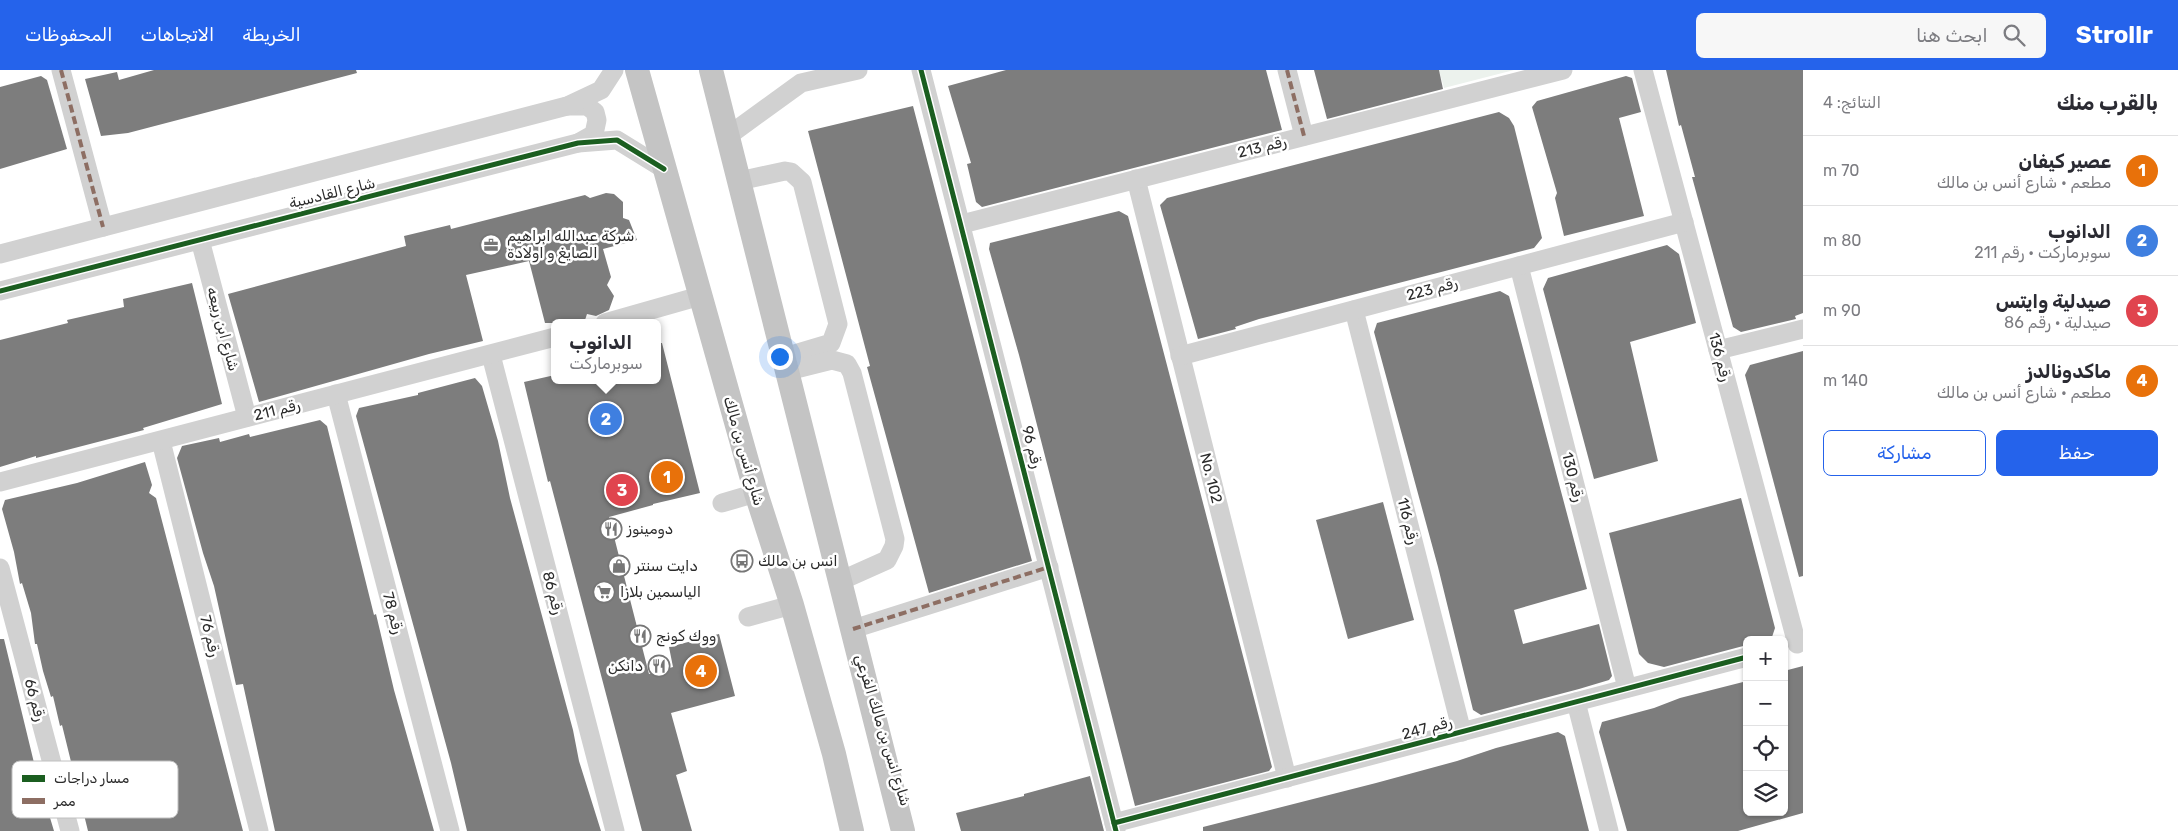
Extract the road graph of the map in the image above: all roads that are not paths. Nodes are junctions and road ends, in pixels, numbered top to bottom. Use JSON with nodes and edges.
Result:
{"nodes":[{"id":1,"x":61,"y":70,"type":"edge"},
{"id":2,"x":614,"y":70,"type":"edge"},
{"id":3,"x":637,"y":70,"type":"edge"},
{"id":4,"x":711,"y":70,"type":"edge"},
{"id":5,"x":858,"y":70,"type":"edge"},
{"id":6,"x":921,"y":70,"type":"edge"},
{"id":7,"x":1286,"y":70,"type":"edge"},
{"id":8,"x":1563,"y":70,"type":"edge"},
{"id":9,"x":1643,"y":70,"type":"edge"},
{"id":10,"x":794,"y":76,"type":"edge"},
{"id":11,"x":567,"y":106,"type":"junction"},
{"id":12,"x":728,"y":136,"type":"junction"},
{"id":13,"x":1304,"y":136,"type":"junction"},
{"id":14,"x":578,"y":143,"type":"junction"},
{"id":15,"x":664,"y":169,"type":"junction"},
{"id":16,"x":1136,"y":179,"type":"junction"},
{"id":17,"x":739,"y":181,"type":"junction"},
{"id":18,"x":1684,"y":222,"type":"junction"},
{"id":19,"x":962,"y":224,"type":"junction"},
{"id":20,"x":103,"y":226,"type":"junction"},
{"id":21,"x":200,"y":240,"type":"junction"},
{"id":22,"x":0,"y":254,"type":"edge"},
{"id":23,"x":1519,"y":266,"type":"junction"},
{"id":24,"x":0,"y":291,"type":"edge"},
{"id":25,"x":700,"y":296,"type":"junction"},
{"id":26,"x":1354,"y":310,"type":"junction"},
{"id":27,"x":619,"y":319,"type":"edge"},
{"id":28,"x":1803,"y":329,"type":"edge"},
{"id":29,"x":551,"y":338,"type":"edge"},
{"id":30,"x":1718,"y":350,"type":"junction"},
{"id":31,"x":490,"y":355,"type":"junction"},
{"id":32,"x":1180,"y":356,"type":"junction"},
{"id":33,"x":786,"y":364,"type":"junction"},
{"id":34,"x":336,"y":394,"type":"junction"},
{"id":35,"x":247,"y":417,"type":"junction"},
{"id":36,"x":161,"y":441,"type":"junction"},
{"id":37,"x":0,"y":482,"type":"edge"},
{"id":38,"x":756,"y":493,"type":"junction"},
{"id":39,"x":722,"y":503,"type":"dead end"},
{"id":40,"x":1050,"y":568,"type":"junction"},
{"id":41,"x":1,"y":578,"type":"edge"},
{"id":42,"x":840,"y":581,"type":"junction"},
{"id":43,"x":792,"y":605,"type":"junction"},
{"id":44,"x":748,"y":617,"type":"dead end"},
{"id":45,"x":852,"y":629,"type":"junction"},
{"id":46,"x":1795,"y":645,"type":"edge"},
{"id":47,"x":1743,"y":658,"type":"edge"},
{"id":48,"x":1627,"y":688,"type":"junction"},
{"id":49,"x":1576,"y":702,"type":"junction"},
{"id":50,"x":1462,"y":732,"type":"junction"},
{"id":51,"x":51,"y":761,"type":"edge"},
{"id":52,"x":1287,"y":778,"type":"junction"},
{"id":53,"x":66,"y":818,"type":"edge"},
{"id":54,"x":1115,"y":827,"type":"edge"},
{"id":55,"x":70,"y":831,"type":"edge"},
{"id":56,"x":259,"y":831,"type":"edge"},
{"id":57,"x":450,"y":831,"type":"edge"},
{"id":58,"x":615,"y":831,"type":"edge"},
{"id":59,"x":852,"y":831,"type":"edge"},
{"id":60,"x":904,"y":831,"type":"edge"},
{"id":61,"x":914,"y":831,"type":"edge"},
{"id":62,"x":1609,"y":831,"type":"edge"}],
"edges":[{"from":1,"to":20,"type":"street"},
{"from":2,"to":11,"type":"street","name":"شارع القادسية"},
{"from":3,"to":15,"type":"main road","name":"شارع أنس بن مالك"},
{"from":4,"to":12,"type":"main road"},
{"from":5,"to":10,"type":"street"},
{"from":6,"to":19,"type":"street","name":"رقم 96"},
{"from":7,"to":13,"type":"street"},
{"from":8,"to":13,"type":"street","name":"رقم 213"},
{"from":9,"to":18,"type":"street","name":"رقم 136"},
{"from":10,"to":12,"type":"street"},
{"from":11,"to":14,"type":"street"},
{"from":11,"to":20,"type":"street","name":"شارع القادسية"},
{"from":12,"to":17,"type":"main road"},
{"from":13,"to":16,"type":"street","name":"رقم 213"},
{"from":14,"to":15,"type":"street","name":"شارع القادسية"},
{"from":14,"to":21,"type":"street","name":"شارع القادسية"},
{"from":15,"to":25,"type":"main road","name":"شارع أنس بن مالك"},
{"from":16,"to":19,"type":"street","name":"رقم 213"},
{"from":16,"to":32,"type":"street","name":"No. 102"},
{"from":17,"to":33,"type":"main road"},
{"from":17,"to":33,"type":"street"},
{"from":18,"to":23,"type":"street","name":"رقم 223"},
{"from":18,"to":30,"type":"street","name":"رقم 136"},
{"from":19,"to":40,"type":"street","name":"رقم 96"},
{"from":20,"to":22,"type":"street","name":"شارع القادسية"},
{"from":21,"to":24,"type":"street","name":"شارع القادسية"},
{"from":21,"to":35,"type":"street","name":"شارع ابن ربيعه"},
{"from":23,"to":26,"type":"street","name":"رقم 223"},
{"from":23,"to":48,"type":"street","name":"رقم 130"},
{"from":25,"to":27,"type":"street"},
{"from":25,"to":38,"type":"main road","name":"شارع أنس بن مالك"},
{"from":26,"to":32,"type":"street","name":"رقم 223"},
{"from":26,"to":50,"type":"street","name":"رقم 116"},
{"from":28,"to":30,"type":"street"},
{"from":29,"to":31,"type":"street","name":"رقم 211"},
{"from":30,"to":46,"type":"street","name":"رقم 136"},
{"from":31,"to":34,"type":"street","name":"رقم 211"},
{"from":31,"to":58,"type":"street","name":"رقم 86"},
{"from":32,"to":52,"type":"street","name":"No. 102"},
{"from":33,"to":42,"type":"main road"},
{"from":33,"to":42,"type":"street"},
{"from":34,"to":35,"type":"street","name":"رقم 211"},
{"from":34,"to":57,"type":"street","name":"رقم 78"},
{"from":35,"to":36,"type":"street","name":"رقم 211"},
{"from":36,"to":37,"type":"street","name":"رقم 211"},
{"from":36,"to":56,"type":"street","name":"رقم 76"},
{"from":38,"to":39,"type":"street"},
{"from":38,"to":43,"type":"main road","name":"شارع أنس بن مالك"},
{"from":40,"to":45,"type":"street"},
{"from":40,"to":54,"type":"street","name":"رقم 96"},
{"from":41,"to":51,"type":"street","name":"رقم 66"},
{"from":42,"to":45,"type":"main road"},
{"from":43,"to":44,"type":"street"},
{"from":43,"to":59,"type":"main road","name":"شارع أنس بن مالك"},
{"from":45,"to":60,"type":"main road"},
{"from":45,"to":61,"type":"main road","name":"شارع انس بن مالك الفرعي"},
{"from":47,"to":48,"type":"street","name":"رقم 247"},
{"from":48,"to":49,"type":"street","name":"رقم 247"},
{"from":49,"to":50,"type":"street","name":"رقم 247"},
{"from":49,"to":62,"type":"street"},
{"from":50,"to":52,"type":"street","name":"رقم 247"},
{"from":52,"to":54,"type":"street","name":"رقم 247"},
{"from":53,"to":55,"type":"street","name":"رقم 66"}]}
